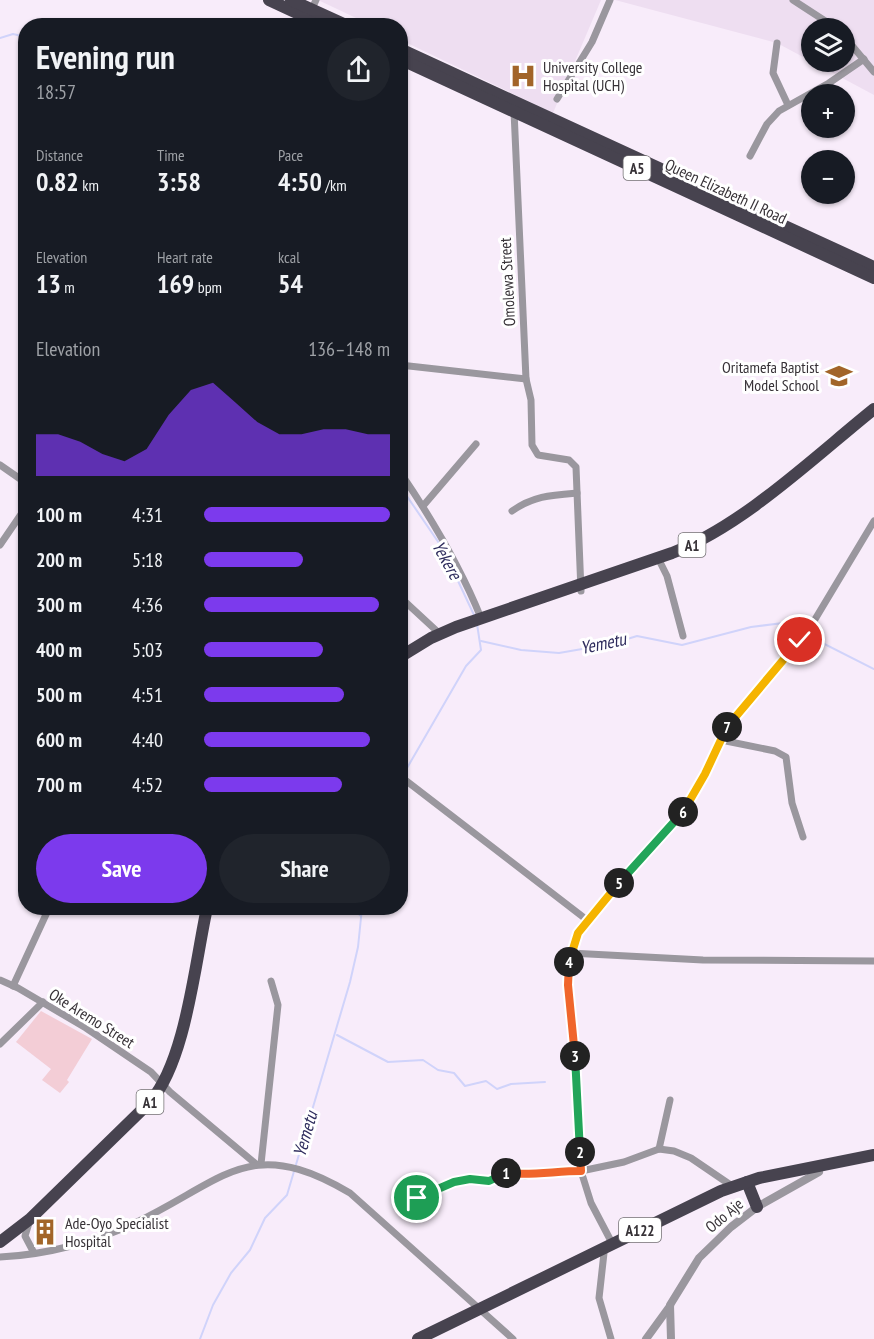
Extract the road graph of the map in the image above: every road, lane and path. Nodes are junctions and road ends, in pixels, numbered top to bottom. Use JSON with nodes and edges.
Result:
{"nodes":[{"id":1,"x":269,"y":0,"type":"edge"},
{"id":2,"x":610,"y":0,"type":"edge"},
{"id":3,"x":793,"y":0,"type":"edge"},
{"id":4,"x":305,"y":6,"type":"edge"},
{"id":5,"x":317,"y":18,"type":"edge"},
{"id":6,"x":331,"y":18,"type":"edge"},
{"id":7,"x":821,"y":18,"type":"edge"},
{"id":8,"x":777,"y":43,"type":"dead end"},
{"id":9,"x":855,"y":49,"type":"edge"},
{"id":10,"x":408,"y":53,"type":"edge"},
{"id":11,"x":864,"y":59,"type":"junction"},
{"id":12,"x":408,"y":63,"type":"edge"},
{"id":13,"x":874,"y":72,"type":"edge"},
{"id":14,"x":557,"y":99,"type":"dead end"},
{"id":15,"x":788,"y":105,"type":"junction"},
{"id":16,"x":514,"y":111,"type":"junction"},
{"id":17,"x":585,"y":138,"type":"junction"},
{"id":18,"x":750,"y":156,"type":"dead end"},
{"id":19,"x":874,"y":267,"type":"edge"},
{"id":20,"x":874,"y":278,"type":"edge"},
{"id":21,"x":408,"y":366,"type":"edge"},
{"id":22,"x":526,"y":379,"type":"junction"},
{"id":23,"x":874,"y":409,"type":"edge"},
{"id":24,"x":874,"y":419,"type":"edge"},
{"id":25,"x":476,"y":444,"type":"dead end"},
{"id":26,"x":0,"y":465,"type":"edge"},
{"id":27,"x":18,"y":477,"type":"edge"},
{"id":28,"x":408,"y":484,"type":"edge"},
{"id":29,"x":576,"y":493,"type":"junction"},
{"id":30,"x":423,"y":506,"type":"junction"},
{"id":31,"x":512,"y":511,"type":"dead end"},
{"id":32,"x":18,"y":519,"type":"edge"},
{"id":33,"x":874,"y":521,"type":"edge"},
{"id":34,"x":0,"y":545,"type":"edge"},
{"id":35,"x":660,"y":561,"type":"junction"},
{"id":36,"x":581,"y":588,"type":"junction"},
{"id":37,"x":408,"y":604,"type":"edge"},
{"id":38,"x":477,"y":622,"type":"junction"},
{"id":39,"x":440,"y":634,"type":"junction"},
{"id":40,"x":683,"y":636,"type":"dead end"},
{"id":41,"x":408,"y":652,"type":"edge"},
{"id":42,"x":408,"y":658,"type":"edge"},
{"id":43,"x":720,"y":740,"type":"junction"},
{"id":44,"x":408,"y":782,"type":"edge"},
{"id":45,"x":803,"y":837,"type":"dead end"},
{"id":46,"x":46,"y":915,"type":"edge"},
{"id":47,"x":200,"y":915,"type":"edge"},
{"id":48,"x":206,"y":915,"type":"edge"},
{"id":49,"x":586,"y":920,"type":"junction"},
{"id":50,"x":570,"y":953,"type":"junction"},
{"id":51,"x":874,"y":961,"type":"edge"},
{"id":52,"x":0,"y":980,"type":"edge"},
{"id":53,"x":271,"y":981,"type":"dead end"},
{"id":54,"x":13,"y":986,"type":"junction"},
{"id":55,"x":43,"y":1002,"type":"junction"},
{"id":56,"x":0,"y":1044,"type":"edge"},
{"id":57,"x":162,"y":1083,"type":"junction"},
{"id":58,"x":669,"y":1100,"type":"dead end"},
{"id":59,"x":659,"y":1149,"type":"junction"},
{"id":60,"x":874,"y":1155,"type":"edge"},
{"id":61,"x":874,"y":1161,"type":"edge"},
{"id":62,"x":258,"y":1164,"type":"junction"},
{"id":63,"x":581,"y":1171,"type":"junction"},
{"id":64,"x":819,"y":1172,"type":"junction"},
{"id":65,"x":741,"y":1187,"type":"junction"},
{"id":66,"x":417,"y":1198,"type":"dead end"},
{"id":67,"x":757,"y":1207,"type":"junction"},
{"id":68,"x":30,"y":1219,"type":"junction"},
{"id":69,"x":0,"y":1234,"type":"edge"},
{"id":70,"x":0,"y":1242,"type":"edge"},
{"id":71,"x":608,"y":1248,"type":"junction"},
{"id":72,"x":34,"y":1253,"type":"junction"},
{"id":73,"x":0,"y":1257,"type":"edge"},
{"id":74,"x":670,"y":1305,"type":"junction"},
{"id":75,"x":482,"y":1310,"type":"junction"},
{"id":76,"x":418,"y":1339,"type":"edge"},
{"id":77,"x":429,"y":1339,"type":"edge"},
{"id":78,"x":513,"y":1339,"type":"edge"},
{"id":79,"x":611,"y":1339,"type":"edge"},
{"id":80,"x":646,"y":1339,"type":"edge"},
{"id":81,"x":671,"y":1339,"type":"edge"}],
"edges":[{"from":1,"to":4,"type":"highway"},
{"from":2,"to":14,"type":"street"},
{"from":3,"to":7,"type":"street"},
{"from":4,"to":5,"type":"highway"},
{"from":4,"to":6,"type":"highway"},
{"from":8,"to":15,"type":"street"},
{"from":9,"to":11,"type":"street"},
{"from":10,"to":17,"type":"highway","name":"Queen Elizabeth II Road","number":"A5"},
{"from":11,"to":13,"type":"street"},
{"from":11,"to":15,"type":"street"},
{"from":12,"to":16,"type":"highway","name":"Queen Elizabeth II Road","number":"A5"},
{"from":15,"to":18,"type":"street"},
{"from":16,"to":17,"type":"highway","name":"Queen Elizabeth II Road","number":"A5"},
{"from":16,"to":22,"type":"street","name":"Omolewa Street"},
{"from":17,"to":19,"type":"highway","name":"Queen Elizabeth II Road","number":"A5"},
{"from":17,"to":20,"type":"highway","name":"Queen Elizabeth II Road","number":"A5"},
{"from":21,"to":22,"type":"street"},
{"from":22,"to":29,"type":"street","name":"Omolewa Street"},
{"from":23,"to":35,"type":"highway","number":"A1"},
{"from":24,"to":35,"type":"highway","number":"A1"},
{"from":25,"to":30,"type":"street"},
{"from":26,"to":27,"type":"street"},
{"from":28,"to":30,"type":"street"},
{"from":29,"to":31,"type":"street"},
{"from":29,"to":36,"type":"street"},
{"from":30,"to":38,"type":"street"},
{"from":32,"to":34,"type":"street"},
{"from":33,"to":43,"type":"street"},
{"from":35,"to":36,"type":"highway","number":"A1"},
{"from":35,"to":40,"type":"street"},
{"from":36,"to":38,"type":"highway","number":"A1"},
{"from":37,"to":39,"type":"street"},
{"from":38,"to":39,"type":"highway","number":"A1"},
{"from":38,"to":42,"type":"highway","number":"A1"},
{"from":39,"to":41,"type":"highway","number":"A1"},
{"from":43,"to":45,"type":"street"},
{"from":43,"to":49,"type":"street"},
{"from":44,"to":49,"type":"street"},
{"from":46,"to":54,"type":"street"},
{"from":47,"to":57,"type":"highway","number":"A1"},
{"from":48,"to":57,"type":"highway","number":"A1"},
{"from":49,"to":50,"type":"street"},
{"from":50,"to":51,"type":"street"},
{"from":50,"to":63,"type":"street"},
{"from":52,"to":54,"type":"street","name":"Oke Aremo Street"},
{"from":53,"to":62,"type":"street"},
{"from":54,"to":55,"type":"street","name":"Oke Aremo Street"},
{"from":55,"to":56,"type":"street"},
{"from":55,"to":57,"type":"street","name":"Oke Aremo Street"},
{"from":57,"to":62,"type":"street","name":"Oke Aremo Street"},
{"from":57,"to":68,"type":"highway","number":"A1"},
{"from":57,"to":69,"type":"highway","number":"A1"},
{"from":58,"to":59,"type":"street"},
{"from":59,"to":63,"type":"street"},
{"from":59,"to":65,"type":"street"},
{"from":60,"to":65,"type":"highway","number":"A122"},
{"from":61,"to":64,"type":"highway","number":"A122"},
{"from":62,"to":72,"type":"street"},
{"from":62,"to":75,"type":"street"},
{"from":63,"to":66,"type":"street"},
{"from":63,"to":71,"type":"street"},
{"from":64,"to":65,"type":"highway","number":"A122"},
{"from":64,"to":67,"type":"street","name":"Odo Aje"},
{"from":65,"to":67,"type":"highway"},
{"from":65,"to":71,"type":"highway","number":"A122"},
{"from":67,"to":74,"type":"street","name":"Odo Aje"},
{"from":68,"to":70,"type":"highway","number":"A1"},
{"from":68,"to":72,"type":"street"},
{"from":71,"to":75,"type":"highway","number":"A122"},
{"from":71,"to":79,"type":"street"},
{"from":72,"to":73,"type":"street"},
{"from":74,"to":80,"type":"street","name":"Odo Aje"},
{"from":74,"to":81,"type":"street"},
{"from":75,"to":76,"type":"highway","number":"A122"},
{"from":75,"to":77,"type":"highway","number":"A122"},
{"from":75,"to":78,"type":"street"}]}
